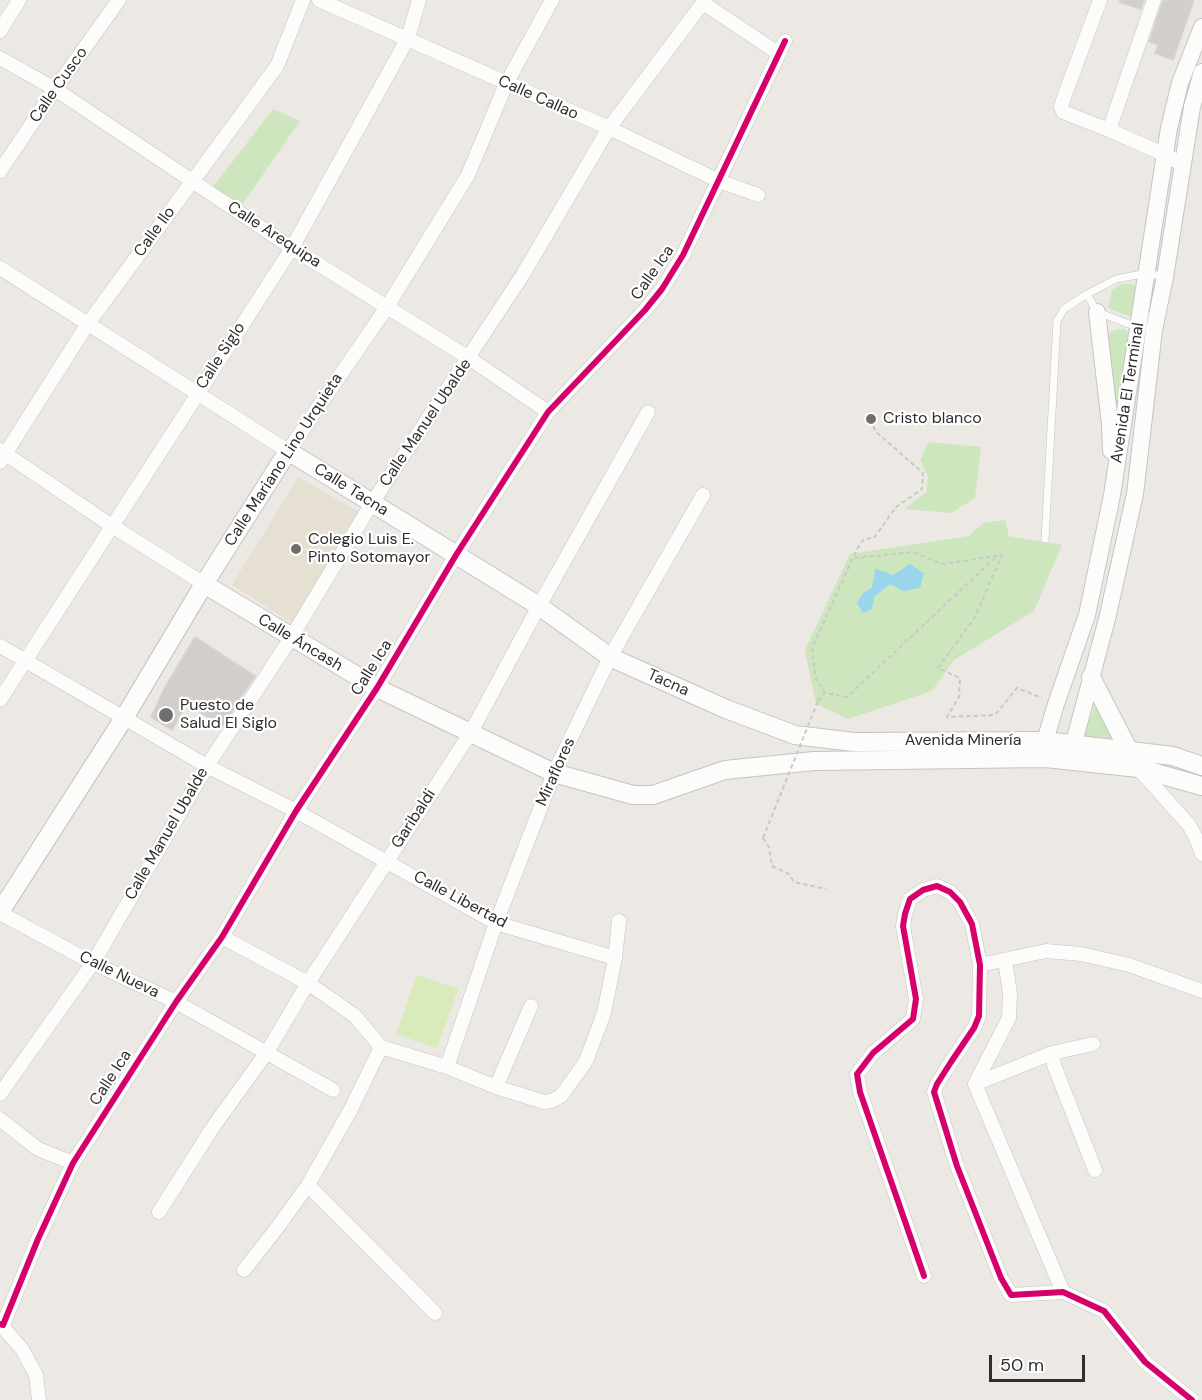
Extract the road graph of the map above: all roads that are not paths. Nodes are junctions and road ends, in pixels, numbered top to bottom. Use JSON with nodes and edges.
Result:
{"nodes":[{"id":1,"x":19,"y":0,"type":"edge"},
{"id":2,"x":119,"y":0,"type":"edge"},
{"id":3,"x":303,"y":0,"type":"edge"},
{"id":4,"x":319,"y":0,"type":"edge"},
{"id":5,"x":419,"y":0,"type":"edge"},
{"id":6,"x":552,"y":0,"type":"edge"},
{"id":7,"x":1100,"y":0,"type":"edge"},
{"id":8,"x":1154,"y":0,"type":"edge"},
{"id":9,"x":704,"y":1,"type":"edge"},
{"id":10,"x":1202,"y":27,"type":"edge"},
{"id":11,"x":0,"y":31,"type":"edge"},
{"id":12,"x":408,"y":38,"type":"junction"},
{"id":13,"x":0,"y":58,"type":"edge"},
{"id":14,"x":1202,"y":72,"type":"edge"},
{"id":15,"x":506,"y":84,"type":"junction"},
{"id":16,"x":55,"y":89,"type":"junction"},
{"id":17,"x":609,"y":128,"type":"junction"},
{"id":18,"x":1109,"y":130,"type":"junction"},
{"id":19,"x":1166,"y":155,"type":"junction"},
{"id":20,"x":1183,"y":165,"type":"junction"},
{"id":21,"x":0,"y":171,"type":"edge"},
{"id":22,"x":193,"y":180,"type":"junction"},
{"id":23,"x":719,"y":181,"type":"junction"},
{"id":24,"x":758,"y":195,"type":"dead end"},
{"id":25,"x":292,"y":248,"type":"junction"},
{"id":26,"x":0,"y":268,"type":"edge"},
{"id":27,"x":1147,"y":273,"type":"junction"},
{"id":28,"x":1165,"y":277,"type":"junction"},
{"id":29,"x":1087,"y":294,"type":"junction"},
{"id":30,"x":387,"y":306,"type":"junction"},
{"id":31,"x":1097,"y":312,"type":"junction"},
{"id":32,"x":87,"y":326,"type":"junction"},
{"id":33,"x":1146,"y":328,"type":"junction"},
{"id":34,"x":469,"y":358,"type":"junction"},
{"id":35,"x":197,"y":393,"type":"junction"},
{"id":36,"x":548,"y":412,"type":"junction"},
{"id":37,"x":648,"y":412,"type":"dead end"},
{"id":38,"x":288,"y":451,"type":"junction"},
{"id":39,"x":2,"y":455,"type":"edge"},
{"id":40,"x":703,"y":495,"type":"dead end"},
{"id":41,"x":1112,"y":495,"type":"junction"},
{"id":42,"x":372,"y":503,"type":"junction"},
{"id":43,"x":112,"y":526,"type":"junction"},
{"id":44,"x":1045,"y":539,"type":"dead end"},
{"id":45,"x":456,"y":555,"type":"junction"},
{"id":46,"x":204,"y":584,"type":"junction"},
{"id":47,"x":539,"y":606,"type":"junction"},
{"id":48,"x":1087,"y":615,"type":"junction"},
{"id":49,"x":1107,"y":619,"type":"junction"},
{"id":50,"x":291,"y":638,"type":"junction"},
{"id":51,"x":0,"y":646,"type":"edge"},
{"id":52,"x":610,"y":657,"type":"junction"},
{"id":53,"x":26,"y":662,"type":"junction"},
{"id":54,"x":1091,"y":677,"type":"junction"},
{"id":55,"x":377,"y":688,"type":"junction"},
{"id":56,"x":0,"y":700,"type":"edge"},
{"id":57,"x":726,"y":709,"type":"joint"},
{"id":58,"x":124,"y":718,"type":"junction"},
{"id":59,"x":471,"y":732,"type":"junction"},
{"id":60,"x":1045,"y":750,"type":"junction"},
{"id":61,"x":1129,"y":751,"type":"junction"},
{"id":62,"x":1073,"y":754,"type":"junction"},
{"id":63,"x":207,"y":766,"type":"junction"},
{"id":64,"x":1202,"y":766,"type":"edge"},
{"id":65,"x":1138,"y":768,"type":"junction"},
{"id":66,"x":725,"y":770,"type":"joint"},
{"id":67,"x":554,"y":773,"type":"junction"},
{"id":68,"x":1202,"y":786,"type":"edge"},
{"id":69,"x":296,"y":811,"type":"junction"},
{"id":70,"x":1202,"y":854,"type":"edge"},
{"id":71,"x":387,"y":861,"type":"junction"},
{"id":72,"x":0,"y":912,"type":"edge"},
{"id":73,"x":619,"y":921,"type":"dead end"},
{"id":74,"x":496,"y":923,"type":"junction"},
{"id":75,"x":222,"y":937,"type":"junction"},
{"id":76,"x":615,"y":958,"type":"junction"},
{"id":77,"x":1005,"y":960,"type":"junction"},
{"id":78,"x":93,"y":963,"type":"junction"},
{"id":79,"x":981,"y":965,"type":"junction"},
{"id":80,"x":308,"y":983,"type":"junction"},
{"id":81,"x":1202,"y":991,"type":"edge"},
{"id":82,"x":176,"y":1002,"type":"junction"},
{"id":83,"x":531,"y":1006,"type":"dead end"},
{"id":84,"x":1094,"y":1044,"type":"dead end"},
{"id":85,"x":381,"y":1047,"type":"junction"},
{"id":86,"x":267,"y":1052,"type":"junction"},
{"id":87,"x":1052,"y":1053,"type":"junction"},
{"id":88,"x":447,"y":1067,"type":"junction"},
{"id":89,"x":975,"y":1084,"type":"junction"},
{"id":90,"x":496,"y":1087,"type":"junction"},
{"id":91,"x":333,"y":1090,"type":"dead end"},
{"id":92,"x":0,"y":1094,"type":"edge"},
{"id":93,"x":0,"y":1119,"type":"edge"},
{"id":94,"x":73,"y":1163,"type":"junction"},
{"id":95,"x":1095,"y":1170,"type":"dead end"},
{"id":96,"x":308,"y":1185,"type":"junction"},
{"id":97,"x":159,"y":1212,"type":"dead end"},
{"id":98,"x":244,"y":1270,"type":"dead end"},
{"id":99,"x":924,"y":1276,"type":"dead end"},
{"id":100,"x":1063,"y":1292,"type":"junction"},
{"id":101,"x":435,"y":1313,"type":"dead end"},
{"id":102,"x":2,"y":1324,"type":"edge"},
{"id":103,"x":39,"y":1400,"type":"edge"},
{"id":104,"x":1192,"y":1400,"type":"edge"}],
"edges":[{"from":1,"to":11,"type":"street"},
{"from":2,"to":16,"type":"street","name":"Calle Cusco"},
{"from":3,"to":22,"type":"street","name":"Calle Ilo"},
{"from":4,"to":12,"type":"street","name":"Calle Callao"},
{"from":5,"to":12,"type":"street","name":"Calle Siglo"},
{"from":6,"to":15,"type":"street","name":"Calle Mariano Lino Urquieta"},
{"from":7,"to":18,"type":"street"},
{"from":8,"to":18,"type":"street"},
{"from":9,"to":17,"type":"street","name":"Calle Manuel Ubalde"},
{"from":9,"to":23,"type":"street","name":"Calle Ica"},
{"from":10,"to":19,"type":"street","name":"Avenida El Terminal"},
{"from":12,"to":15,"type":"street","name":"Calle Callao"},
{"from":12,"to":25,"type":"street","name":"Calle Siglo"},
{"from":13,"to":16,"type":"street","name":"Calle Arequipa"},
{"from":14,"to":20,"type":"street","name":"Avenida El Terminal"},
{"from":15,"to":17,"type":"street","name":"Calle Callao"},
{"from":15,"to":30,"type":"street","name":"Calle Mariano Lino Urquieta"},
{"from":16,"to":21,"type":"street","name":"Calle Cusco"},
{"from":16,"to":22,"type":"street","name":"Calle Arequipa"},
{"from":17,"to":23,"type":"street","name":"Calle Callao"},
{"from":17,"to":34,"type":"street","name":"Calle Manuel Ubalde"},
{"from":18,"to":19,"type":"street"},
{"from":19,"to":20,"type":"street"},
{"from":19,"to":27,"type":"street","name":"Avenida El Terminal"},
{"from":20,"to":28,"type":"street","name":"Avenida El Terminal"},
{"from":22,"to":25,"type":"street","name":"Calle Arequipa"},
{"from":22,"to":32,"type":"street","name":"Calle Ilo"},
{"from":23,"to":24,"type":"street","name":"Calle Callao"},
{"from":23,"to":36,"type":"street","name":"Calle Ica"},
{"from":25,"to":30,"type":"street","name":"Calle Arequipa"},
{"from":25,"to":35,"type":"street","name":"Calle Siglo"},
{"from":26,"to":32,"type":"street","name":"Calle Tacna"},
{"from":27,"to":28,"type":"lane"},
{"from":27,"to":29,"type":"lane"},
{"from":27,"to":33,"type":"street","name":"Avenida El Terminal"},
{"from":28,"to":33,"type":"street","name":"Avenida El Terminal"},
{"from":29,"to":31,"type":"lane"},
{"from":29,"to":44,"type":"lane"},
{"from":30,"to":34,"type":"street","name":"Calle Arequipa"},
{"from":30,"to":38,"type":"street","name":"Calle Mariano Lino Urquieta"},
{"from":31,"to":33,"type":"lane"},
{"from":31,"to":41,"type":"street"},
{"from":32,"to":35,"type":"street","name":"Calle Tacna"},
{"from":32,"to":39,"type":"street","name":"Calle Ilo"},
{"from":33,"to":41,"type":"street","name":"Avenida El Terminal"},
{"from":33,"to":49,"type":"street","name":"Avenida El Terminal"},
{"from":34,"to":36,"type":"street","name":"Calle Arequipa"},
{"from":34,"to":42,"type":"street","name":"Calle Manuel Ubalde"},
{"from":35,"to":38,"type":"street","name":"Calle Tacna"},
{"from":35,"to":43,"type":"street","name":"Calle Siglo"},
{"from":36,"to":45,"type":"street","name":"Calle Ica"},
{"from":37,"to":47,"type":"street","name":"Garibaldi"},
{"from":38,"to":42,"type":"main road","name":"Calle Tacna"},
{"from":38,"to":46,"type":"main road","name":"Calle Mariano Lino Urquieta"},
{"from":39,"to":43,"type":"street","name":"Calle Áncash"},
{"from":40,"to":52,"type":"street","name":"Miraflores"},
{"from":41,"to":48,"type":"street","name":"Avenida El Terminal"},
{"from":42,"to":45,"type":"main road","name":"Calle Tacna"},
{"from":42,"to":50,"type":"street","name":"Calle Manuel Ubalde"},
{"from":43,"to":46,"type":"street","name":"Calle Áncash"},
{"from":43,"to":53,"type":"street","name":"Calle Siglo"},
{"from":45,"to":47,"type":"main road","name":"Calle Tacna"},
{"from":45,"to":55,"type":"street","name":"Calle Ica"},
{"from":46,"to":50,"type":"main road","name":"Calle Áncash"},
{"from":46,"to":58,"type":"main road","name":"Calle Mariano Lino Urquieta"},
{"from":47,"to":52,"type":"main road","name":"Calle Tacna"},
{"from":47,"to":59,"type":"street","name":"Garibaldi"},
{"from":48,"to":49,"type":"street"},
{"from":48,"to":60,"type":"street","name":"Avenida El Terminal"},
{"from":49,"to":54,"type":"street","name":"Avenida El Terminal"},
{"from":50,"to":55,"type":"main road","name":"Calle Áncash"},
{"from":50,"to":63,"type":"street","name":"Calle Manuel Ubalde"},
{"from":51,"to":53,"type":"street","name":"Calle Libertad"},
{"from":52,"to":57,"type":"main road","name":"Tacna"},
{"from":52,"to":67,"type":"street","name":"Miraflores"},
{"from":53,"to":56,"type":"street","name":"Calle Siglo"},
{"from":53,"to":58,"type":"street","name":"Calle Libertad"},
{"from":54,"to":61,"type":"main road"},
{"from":54,"to":62,"type":"street","name":"Avenida El Terminal"},
{"from":55,"to":59,"type":"main road","name":"Calle Áncash"},
{"from":55,"to":69,"type":"street","name":"Calle Ica"},
{"from":57,"to":60,"type":"main road","name":"Avenida Minería"},
{"from":58,"to":63,"type":"street","name":"Calle Libertad"},
{"from":58,"to":72,"type":"main road","name":"Calle Mariano Lino Urquieta"},
{"from":59,"to":67,"type":"main road","name":"Calle Áncash"},
{"from":59,"to":71,"type":"street","name":"Garibaldi"},
{"from":60,"to":62,"type":"main road","name":"Avenida Minería"},
{"from":60,"to":66,"type":"main road","name":"Avenida Minería"},
{"from":61,"to":62,"type":"main road","name":"Avenida Minería"},
{"from":61,"to":64,"type":"main road","name":"Avenida Minería"},
{"from":62,"to":65,"type":"main road","name":"Avenida Minería"},
{"from":63,"to":69,"type":"street","name":"Calle Libertad"},
{"from":63,"to":78,"type":"street","name":"Calle Manuel Ubalde"},
{"from":65,"to":68,"type":"main road","name":"Avenida Minería"},
{"from":65,"to":70,"type":"street"},
{"from":66,"to":67,"type":"main road","name":"Calle Áncash"},
{"from":67,"to":74,"type":"street","name":"Miraflores"},
{"from":69,"to":71,"type":"street","name":"Calle Libertad"},
{"from":69,"to":75,"type":"street","name":"Calle Ica"},
{"from":71,"to":74,"type":"street","name":"Calle Libertad"},
{"from":71,"to":80,"type":"street","name":"Garibaldi"},
{"from":72,"to":78,"type":"street","name":"Calle Nueva"},
{"from":73,"to":76,"type":"street"},
{"from":74,"to":76,"type":"street","name":"Calle Libertad"},
{"from":74,"to":88,"type":"street","name":"Miraflores"},
{"from":75,"to":80,"type":"street"},
{"from":75,"to":82,"type":"street","name":"Calle Ica"},
{"from":76,"to":90,"type":"street"},
{"from":77,"to":79,"type":"street"},
{"from":77,"to":81,"type":"street"},
{"from":77,"to":89,"type":"street"},
{"from":78,"to":82,"type":"street","name":"Calle Nueva"},
{"from":78,"to":92,"type":"street","name":"Calle Manuel Ubalde"},
{"from":79,"to":99,"type":"street"},
{"from":79,"to":100,"type":"street"},
{"from":80,"to":85,"type":"street"},
{"from":80,"to":86,"type":"street","name":"Garibaldi"},
{"from":82,"to":86,"type":"street","name":"Calle Nueva"},
{"from":82,"to":94,"type":"street","name":"Calle Ica"},
{"from":83,"to":90,"type":"street"},
{"from":84,"to":87,"type":"street"},
{"from":85,"to":88,"type":"street"},
{"from":85,"to":96,"type":"street"},
{"from":86,"to":91,"type":"street","name":"Calle Nueva"},
{"from":86,"to":97,"type":"street","name":"Garibaldi"},
{"from":87,"to":89,"type":"street"},
{"from":87,"to":95,"type":"street"},
{"from":88,"to":90,"type":"street"},
{"from":89,"to":100,"type":"street"},
{"from":93,"to":94,"type":"street"},
{"from":94,"to":102,"type":"street","name":"Calle Ica"},
{"from":96,"to":98,"type":"street"},
{"from":96,"to":101,"type":"street"},
{"from":100,"to":104,"type":"street"},
{"from":102,"to":103,"type":"street"}]}
